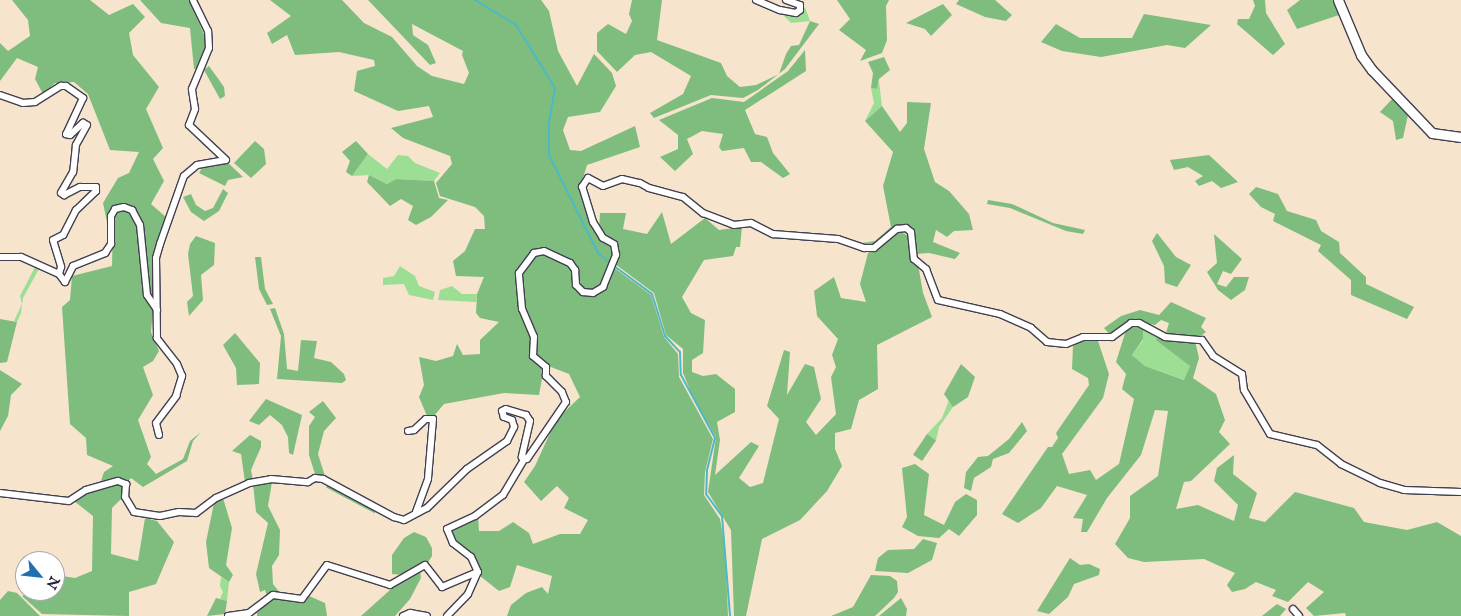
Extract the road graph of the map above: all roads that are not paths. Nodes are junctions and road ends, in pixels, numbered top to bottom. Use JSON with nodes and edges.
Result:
{"nodes":[{"id":1,"x":193,"y":0,"type":"edge"},
{"id":2,"x":756,"y":0,"type":"edge"},
{"id":3,"x":786,"y":0,"type":"edge"},
{"id":4,"x":1338,"y":0,"type":"edge"},
{"id":5,"x":0,"y":95,"type":"edge"},
{"id":6,"x":1461,"y":137,"type":"edge"},
{"id":7,"x":0,"y":256,"type":"edge"},
{"id":8,"x":59,"y":274,"type":"junction"},
{"id":9,"x":157,"y":310,"type":"junction"},
{"id":10,"x":408,"y":432,"type":"dead end"},
{"id":11,"x":159,"y":435,"type":"dead end"},
{"id":12,"x":525,"y":458,"type":"junction"},
{"id":13,"x":1461,"y":492,"type":"edge"},
{"id":14,"x":0,"y":493,"type":"edge"},
{"id":15,"x":414,"y":515,"type":"junction"},
{"id":16,"x":478,"y":572,"type":"junction"},
{"id":17,"x":1293,"y":609,"type":"dead end"},
{"id":18,"x":228,"y":616,"type":"edge"},
{"id":19,"x":403,"y":616,"type":"edge"},
{"id":20,"x":427,"y":616,"type":"edge"},
{"id":21,"x":447,"y":616,"type":"edge"},
{"id":22,"x":1300,"y":616,"type":"edge"}],
"edges":[{"from":1,"to":9,"type":"street"},
{"from":2,"to":3,"type":"street"},
{"from":4,"to":6,"type":"main road"},
{"from":5,"to":8,"type":"street"},
{"from":7,"to":8,"type":"street"},
{"from":8,"to":9,"type":"street"},
{"from":9,"to":11,"type":"street"},
{"from":10,"to":15,"type":"street"},
{"from":12,"to":13,"type":"street"},
{"from":12,"to":15,"type":"street"},
{"from":12,"to":16,"type":"street"},
{"from":14,"to":15,"type":"street"},
{"from":16,"to":18,"type":"street"},
{"from":16,"to":21,"type":"street"},
{"from":17,"to":22,"type":"street"},
{"from":19,"to":20,"type":"street"}]}
